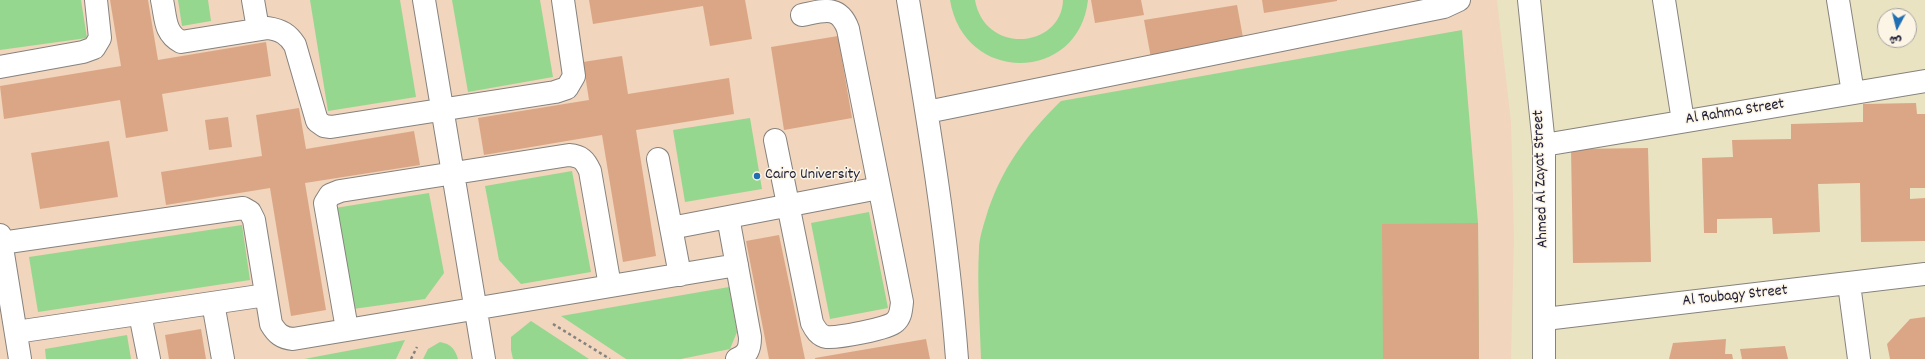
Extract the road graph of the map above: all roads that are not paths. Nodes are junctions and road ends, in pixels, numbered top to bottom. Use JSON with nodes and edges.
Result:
{"nodes":[{"id":1,"x":96,"y":0,"type":"edge"},
{"id":2,"x":162,"y":0,"type":"edge"},
{"id":3,"x":253,"y":0,"type":"edge"},
{"id":4,"x":424,"y":0,"type":"edge"},
{"id":5,"x":563,"y":0,"type":"edge"},
{"id":6,"x":908,"y":0,"type":"edge"},
{"id":7,"x":1459,"y":0,"type":"edge"},
{"id":8,"x":1529,"y":0,"type":"edge"},
{"id":9,"x":1664,"y":0,"type":"edge"},
{"id":10,"x":1838,"y":0,"type":"edge"},
{"id":11,"x":802,"y":16,"type":"dead end"},
{"id":12,"x":258,"y":29,"type":"junction"},
{"id":13,"x":0,"y":67,"type":"edge"},
{"id":14,"x":1925,"y":81,"type":"edge"},
{"id":15,"x":1853,"y":93,"type":"junction"},
{"id":16,"x":442,"y":110,"type":"junction"},
{"id":17,"x":927,"y":112,"type":"junction"},
{"id":18,"x":1683,"y":121,"type":"junction"},
{"id":19,"x":775,"y":140,"type":"dead end"},
{"id":20,"x":1544,"y":145,"type":"junction"},
{"id":21,"x":658,"y":159,"type":"dead end"},
{"id":22,"x":453,"y":173,"type":"junction"},
{"id":23,"x":879,"y":188,"type":"junction"},
{"id":24,"x":788,"y":206,"type":"junction"},
{"id":25,"x":728,"y":217,"type":"junction"},
{"id":26,"x":671,"y":228,"type":"junction"},
{"id":27,"x":1,"y":239,"type":"edge"},
{"id":28,"x":737,"y":265,"type":"junction"},
{"id":29,"x":1925,"y":274,"type":"edge"},
{"id":30,"x":680,"y":275,"type":"junction"},
{"id":31,"x":1849,"y":284,"type":"junction"},
{"id":32,"x":610,"y":286,"type":"junction"},
{"id":33,"x":266,"y":295,"type":"junction"},
{"id":34,"x":213,"y":303,"type":"junction"},
{"id":35,"x":476,"y":309,"type":"junction"},
{"id":36,"x":140,"y":314,"type":"junction"},
{"id":37,"x":1545,"y":319,"type":"junction"},
{"id":38,"x":347,"y":329,"type":"junction"},
{"id":39,"x":16,"y":332,"type":"junction"},
{"id":40,"x":20,"y":359,"type":"edge"},
{"id":41,"x":149,"y":359,"type":"edge"},
{"id":42,"x":223,"y":359,"type":"edge"},
{"id":43,"x":484,"y":359,"type":"edge"},
{"id":44,"x":737,"y":359,"type":"edge"},
{"id":45,"x":957,"y":359,"type":"edge"},
{"id":46,"x":1544,"y":359,"type":"edge"},
{"id":47,"x":1859,"y":359,"type":"edge"}],
"edges":[{"from":1,"to":13,"type":"street"},
{"from":2,"to":12,"type":"street"},
{"from":3,"to":12,"type":"street"},
{"from":4,"to":16,"type":"street"},
{"from":5,"to":16,"type":"street"},
{"from":6,"to":17,"type":"street"},
{"from":7,"to":17,"type":"street"},
{"from":8,"to":20,"type":"street","name":"Ahmed Al Zayat Street"},
{"from":9,"to":18,"type":"street"},
{"from":10,"to":15,"type":"street"},
{"from":11,"to":23,"type":"street"},
{"from":12,"to":16,"type":"street"},
{"from":14,"to":15,"type":"street","name":"Al Rahma Street"},
{"from":15,"to":18,"type":"street","name":"Al Rahma Street"},
{"from":16,"to":22,"type":"street"},
{"from":17,"to":45,"type":"street"},
{"from":18,"to":20,"type":"street","name":"Al Rahma Street"},
{"from":19,"to":24,"type":"street"},
{"from":20,"to":37,"type":"street","name":"Ahmed Al Zayat Street"},
{"from":21,"to":26,"type":"street"},
{"from":22,"to":32,"type":"street"},
{"from":22,"to":35,"type":"street"},
{"from":22,"to":38,"type":"street"},
{"from":23,"to":24,"type":"street"},
{"from":23,"to":24,"type":"street"},
{"from":24,"to":25,"type":"street"},
{"from":25,"to":26,"type":"street"},
{"from":25,"to":28,"type":"street"},
{"from":26,"to":30,"type":"street"},
{"from":27,"to":33,"type":"street"},
{"from":27,"to":39,"type":"street"},
{"from":28,"to":30,"type":"street"},
{"from":28,"to":44,"type":"street"},
{"from":29,"to":31,"type":"street","name":"Al Toubagy Street"},
{"from":30,"to":32,"type":"street"},
{"from":31,"to":37,"type":"street","name":"Al Toubagy Street"},
{"from":31,"to":47,"type":"street"},
{"from":32,"to":35,"type":"street"},
{"from":33,"to":34,"type":"street"},
{"from":33,"to":38,"type":"street"},
{"from":34,"to":36,"type":"street"},
{"from":34,"to":42,"type":"street"},
{"from":35,"to":38,"type":"street"},
{"from":35,"to":43,"type":"street"},
{"from":36,"to":39,"type":"street"},
{"from":36,"to":41,"type":"street"},
{"from":37,"to":46,"type":"street","name":"Ahmed Al Zayat Street"},
{"from":39,"to":40,"type":"street"}]}
